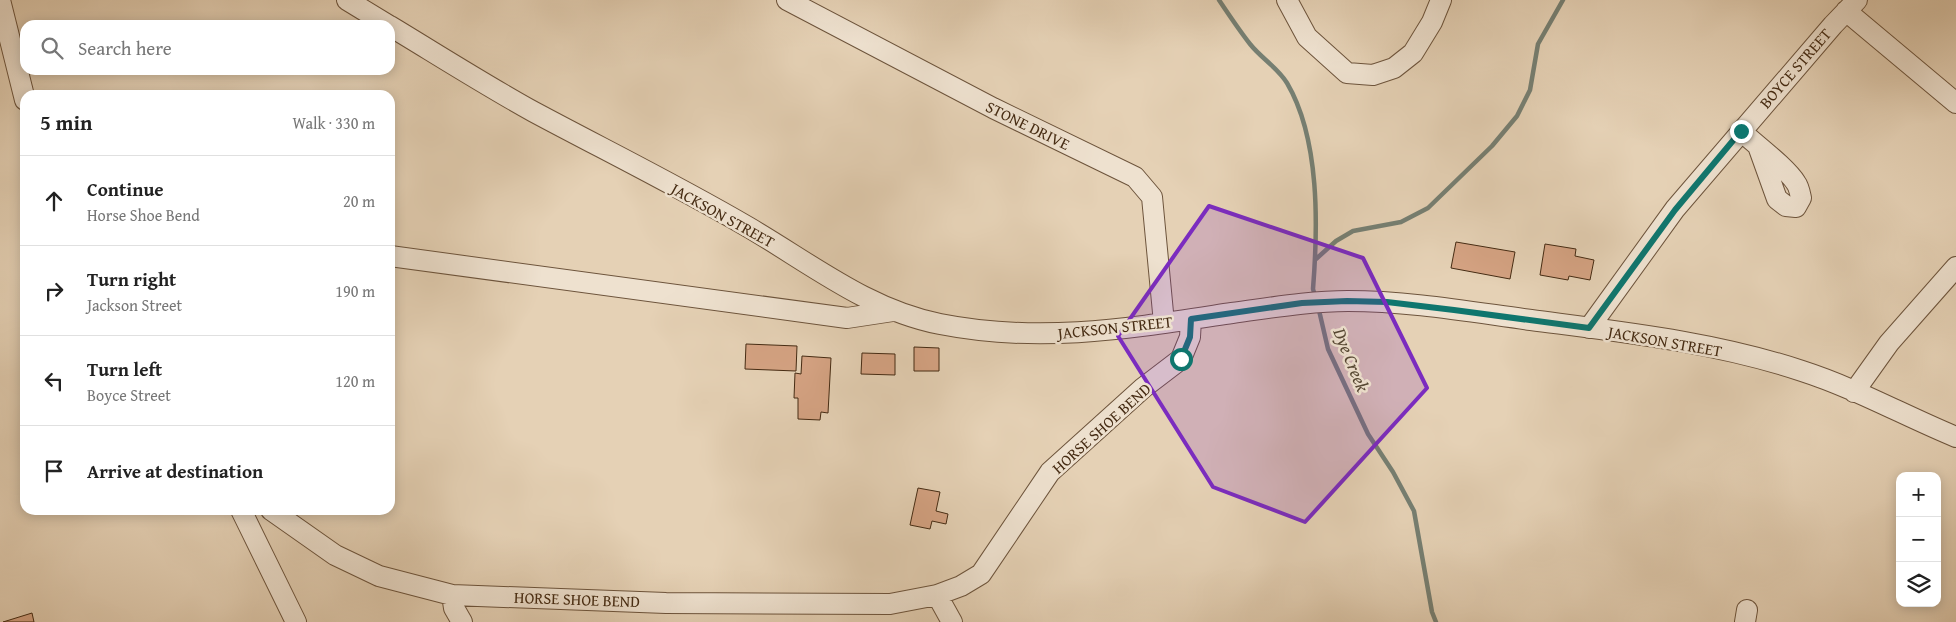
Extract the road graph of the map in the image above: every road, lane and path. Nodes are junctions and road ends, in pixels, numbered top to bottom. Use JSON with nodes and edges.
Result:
{"nodes":[{"id":1,"x":0,"y":0,"type":"edge"},
{"id":2,"x":347,"y":0,"type":"edge"},
{"id":3,"x":787,"y":0,"type":"edge"},
{"id":4,"x":1287,"y":0,"type":"edge"},
{"id":5,"x":1441,"y":0,"type":"edge"},
{"id":6,"x":1852,"y":6,"type":"edge"},
{"id":7,"x":379,"y":20,"type":"edge"},
{"id":8,"x":395,"y":30,"type":"edge"},
{"id":9,"x":22,"y":90,"type":"edge"},
{"id":10,"x":1956,"y":103,"type":"edge"},
{"id":11,"x":1741,"y":131,"type":"junction"},
{"id":12,"x":1758,"y":146,"type":"dead end"},
{"id":13,"x":395,"y":257,"type":"edge"},
{"id":14,"x":1956,"y":267,"type":"edge"},
{"id":15,"x":893,"y":312,"type":"junction"},
{"id":16,"x":1191,"y":319,"type":"junction"},
{"id":17,"x":1164,"y":323,"type":"junction"},
{"id":18,"x":1589,"y":328,"type":"junction"},
{"id":19,"x":1854,"y":392,"type":"junction"},
{"id":20,"x":1956,"y":437,"type":"edge"},
{"id":21,"x":243,"y":515,"type":"edge"},
{"id":22,"x":278,"y":515,"type":"edge"},
{"id":23,"x":452,"y":595,"type":"junction"},
{"id":24,"x":937,"y":595,"type":"junction"},
{"id":25,"x":780,"y":613,"type":"edge"},
{"id":26,"x":296,"y":622,"type":"edge"},
{"id":27,"x":462,"y":622,"type":"edge"},
{"id":28,"x":952,"y":622,"type":"edge"}],
"edges":[{"from":1,"to":9,"type":"street"},
{"from":2,"to":7,"type":"street","name":"JACKSON STREET"},
{"from":3,"to":17,"type":"street","name":"STONE DRIVE"},
{"from":4,"to":5,"type":"street"},
{"from":6,"to":10,"type":"street"},
{"from":6,"to":11,"type":"street","name":"BOYCE STREET"},
{"from":8,"to":15,"type":"street","name":"JACKSON STREET"},
{"from":11,"to":12,"type":"street"},
{"from":11,"to":18,"type":"street","name":"BOYCE STREET"},
{"from":13,"to":15,"type":"street"},
{"from":14,"to":19,"type":"street"},
{"from":15,"to":17,"type":"street","name":"JACKSON STREET"},
{"from":16,"to":17,"type":"street","name":"JACKSON STREET"},
{"from":16,"to":18,"type":"street","name":"JACKSON STREET"},
{"from":16,"to":24,"type":"street","name":"HORSE SHOE BEND"},
{"from":18,"to":19,"type":"street","name":"JACKSON STREET"},
{"from":19,"to":20,"type":"street","name":"JACKSON STREET"},
{"from":21,"to":26,"type":"street"},
{"from":22,"to":23,"type":"street","name":"HORSE SHOE BEND"},
{"from":23,"to":25,"type":"street","name":"HORSE SHOE BEND"},
{"from":23,"to":27,"type":"street"},
{"from":24,"to":25,"type":"street","name":"HORSE SHOE BEND"},
{"from":24,"to":28,"type":"street"}]}
